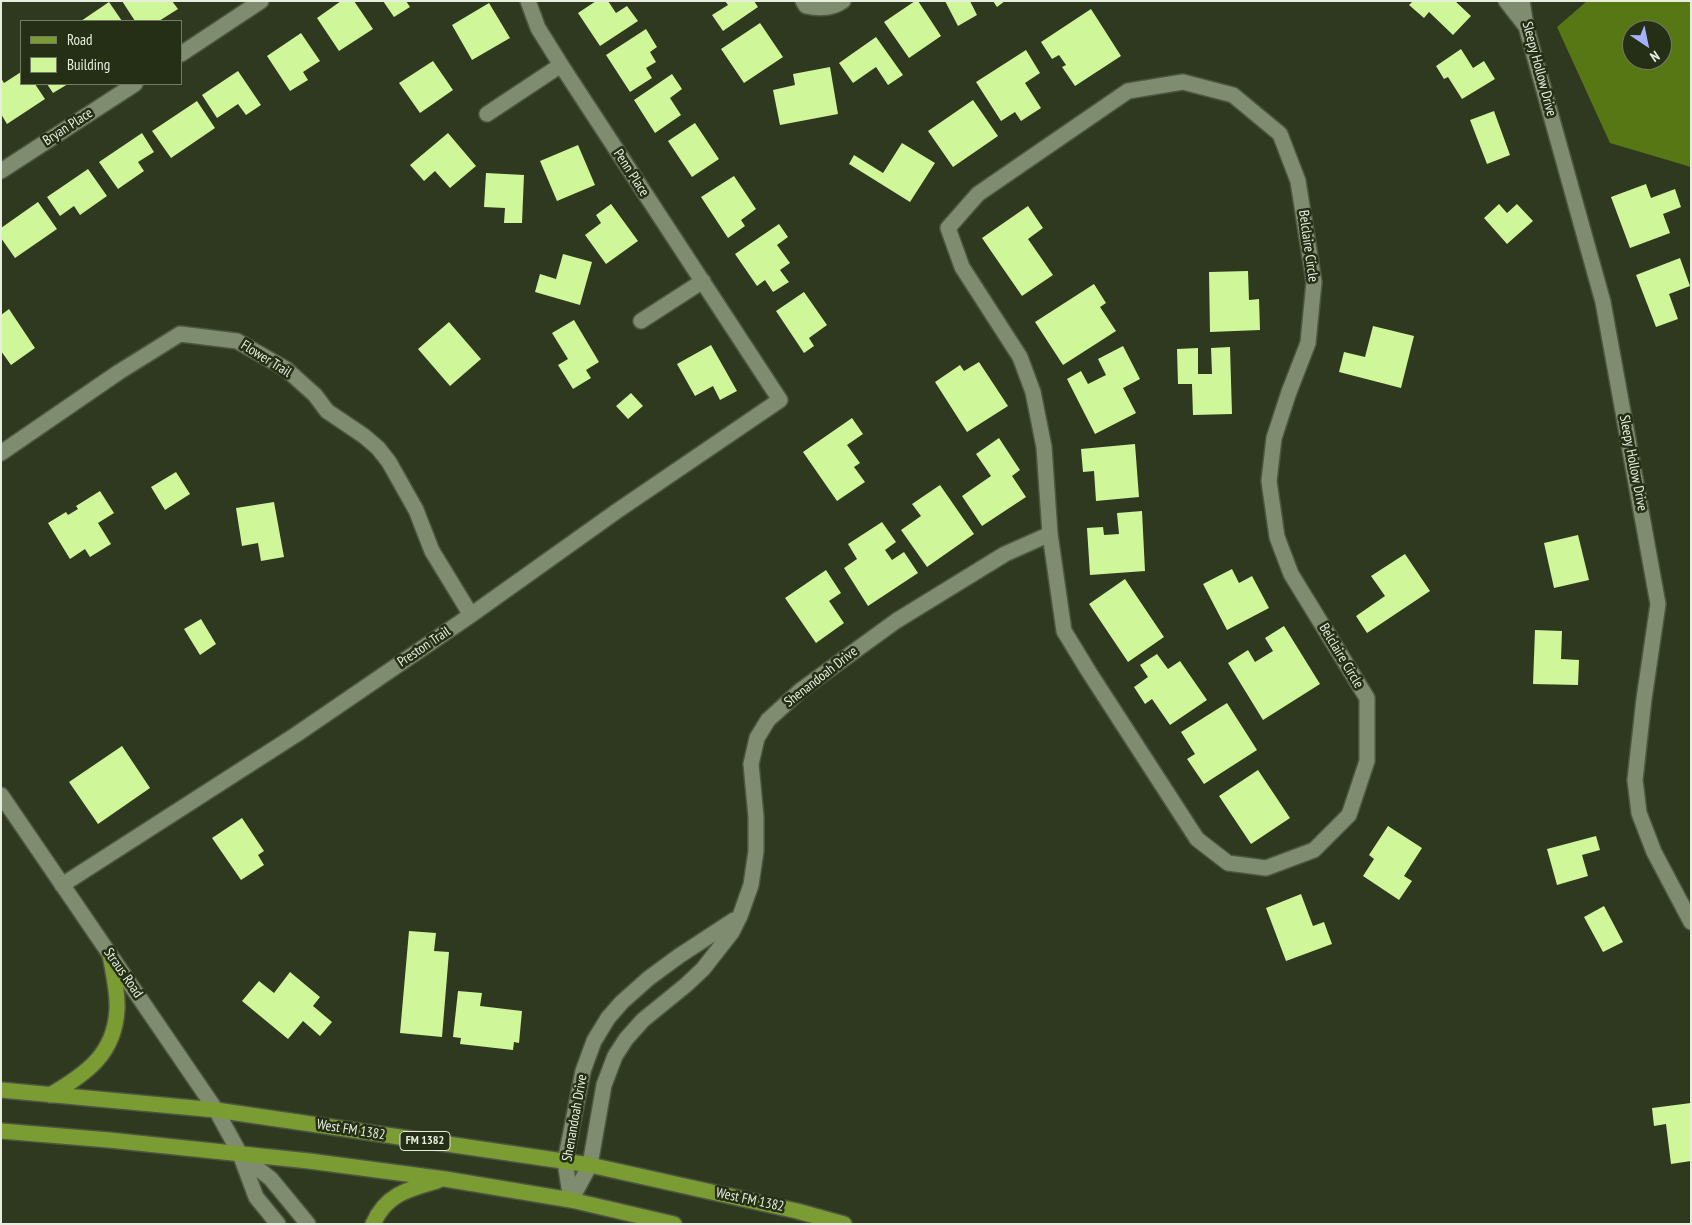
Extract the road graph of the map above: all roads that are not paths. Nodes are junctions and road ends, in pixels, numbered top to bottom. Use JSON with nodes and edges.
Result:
{"nodes":[{"id":1,"x":262,"y":1,"type":"edge"},
{"id":2,"x":528,"y":1,"type":"edge"},
{"id":3,"x":802,"y":1,"type":"edge"},
{"id":4,"x":843,"y":1,"type":"edge"},
{"id":5,"x":1506,"y":1,"type":"edge"},
{"id":6,"x":1522,"y":1,"type":"edge"},
{"id":7,"x":1526,"y":26,"type":"junction"},
{"id":8,"x":182,"y":53,"type":"edge"},
{"id":9,"x":561,"y":65,"type":"junction"},
{"id":10,"x":133,"y":85,"type":"edge"},
{"id":11,"x":488,"y":114,"type":"dead end"},
{"id":12,"x":1,"y":171,"type":"edge"},
{"id":13,"x":702,"y":281,"type":"junction"},
{"id":14,"x":641,"y":322,"type":"dead end"},
{"id":15,"x":780,"y":400,"type":"joint"},
{"id":16,"x":1,"y":453,"type":"edge"},
{"id":17,"x":1050,"y":534,"type":"junction"},
{"id":18,"x":471,"y":614,"type":"junction"},
{"id":19,"x":1,"y":795,"type":"edge"},
{"id":20,"x":62,"y":885,"type":"junction"},
{"id":21,"x":740,"y":916,"type":"junction"},
{"id":22,"x":1691,"y":922,"type":"edge"},
{"id":23,"x":110,"y":955,"type":"junction"},
{"id":24,"x":1,"y":1090,"type":"edge"},
{"id":25,"x":50,"y":1095,"type":"junction"},
{"id":26,"x":216,"y":1110,"type":"junction"},
{"id":27,"x":1,"y":1131,"type":"edge"},
{"id":28,"x":240,"y":1154,"type":"junction"},
{"id":29,"x":565,"y":1162,"type":"junction"},
{"id":30,"x":590,"y":1165,"type":"junction"},
{"id":31,"x":445,"y":1179,"type":"junction"},
{"id":32,"x":571,"y":1200,"type":"junction"},
{"id":33,"x":278,"y":1224,"type":"edge"},
{"id":34,"x":308,"y":1224,"type":"edge"},
{"id":35,"x":373,"y":1224,"type":"edge"},
{"id":36,"x":674,"y":1224,"type":"edge"},
{"id":37,"x":844,"y":1224,"type":"edge"}],
"edges":[{"from":1,"to":8,"type":"street"},
{"from":2,"to":9,"type":"street","name":"Penn Place"},
{"from":3,"to":4,"type":"street"},
{"from":5,"to":7,"type":"street"},
{"from":6,"to":7,"type":"street","name":"Sleepy Hollow Drive"},
{"from":7,"to":22,"type":"street","name":"Sleepy Hollow Drive"},
{"from":9,"to":11,"type":"street"},
{"from":9,"to":13,"type":"street","name":"Penn Place"},
{"from":10,"to":12,"type":"street","name":"Bryan Place"},
{"from":13,"to":14,"type":"street"},
{"from":13,"to":15,"type":"street","name":"Penn Place"},
{"from":15,"to":18,"type":"street","name":"Preston Trail"},
{"from":16,"to":18,"type":"street","name":"Flower Trail"},
{"from":17,"to":17,"type":"street","name":"Belclaire Circle"},
{"from":17,"to":21,"type":"street","name":"Shenandoah Drive"},
{"from":18,"to":20,"type":"street","name":"Preston Trail"},
{"from":19,"to":20,"type":"street","name":"Straus Road"},
{"from":20,"to":23,"type":"street","name":"Straus Road"},
{"from":21,"to":29,"type":"street","name":"Shenandoah Drive"},
{"from":21,"to":30,"type":"street","name":"Shenandoah Drive"},
{"from":23,"to":25,"type":"main road"},
{"from":23,"to":26,"type":"street","name":"Straus Road"},
{"from":24,"to":25,"type":"main road","name":"West FM 1382","number":"FM 1382"},
{"from":25,"to":26,"type":"main road","name":"West FM 1382","number":"FM 1382"},
{"from":26,"to":28,"type":"street","name":"Straus Road"},
{"from":26,"to":29,"type":"main road","name":"West FM 1382","number":"FM 1382"},
{"from":27,"to":28,"type":"main road"},
{"from":28,"to":31,"type":"main road"},
{"from":28,"to":33,"type":"street"},
{"from":28,"to":34,"type":"street"},
{"from":29,"to":30,"type":"main road","name":"West FM 1382","number":"FM 1382"},
{"from":29,"to":32,"type":"street","name":"Shenandoah Drive"},
{"from":30,"to":32,"type":"street","name":"Shenandoah Drive"},
{"from":30,"to":37,"type":"main road","name":"West FM 1382","number":"FM 1382"},
{"from":31,"to":32,"type":"main road"},
{"from":31,"to":35,"type":"main road"},
{"from":32,"to":36,"type":"main road"}]}
